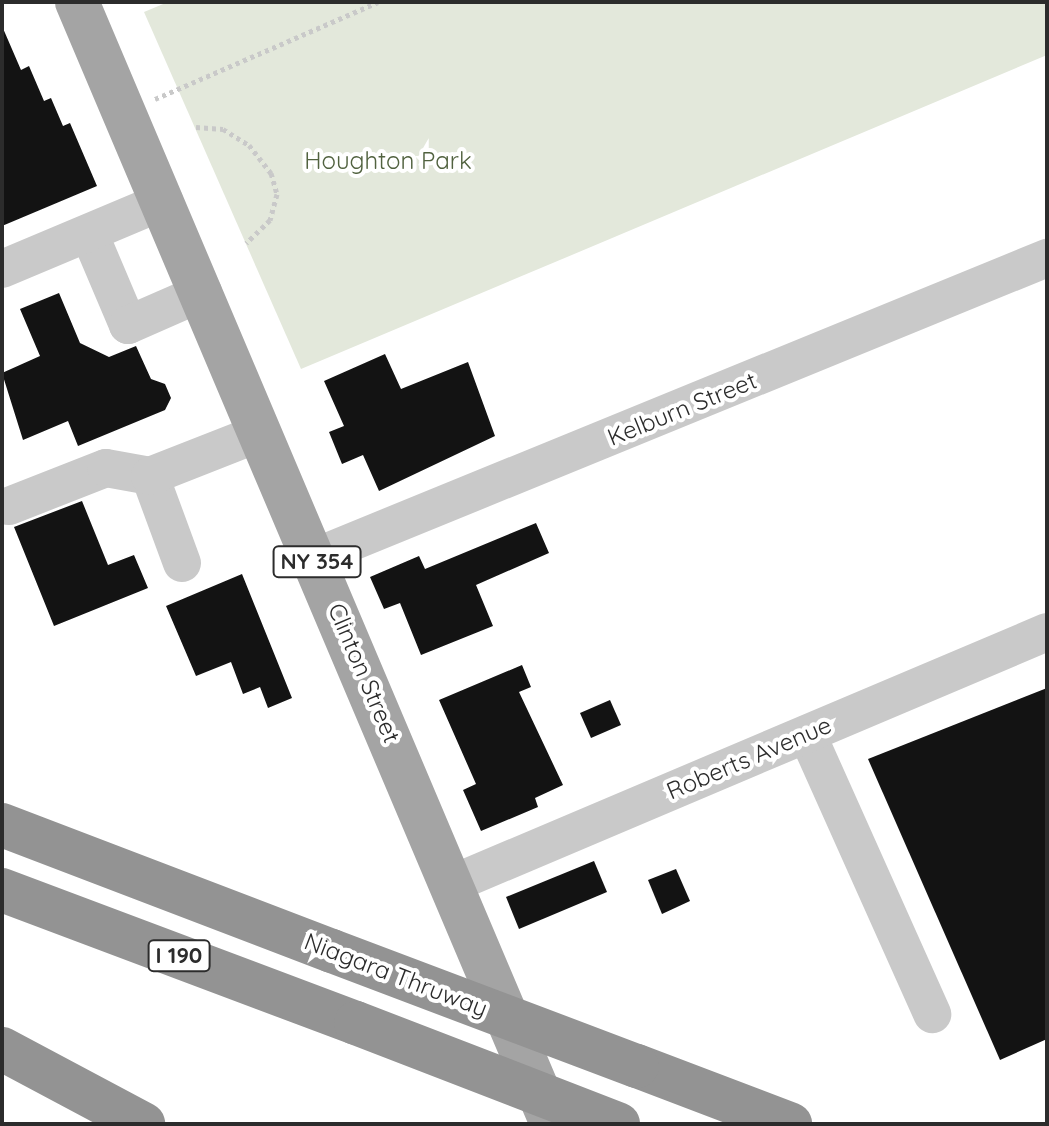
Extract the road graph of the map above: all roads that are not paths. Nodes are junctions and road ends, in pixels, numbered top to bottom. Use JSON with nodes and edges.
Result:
{"nodes":[{"id":1,"x":77,"y":2,"type":"edge"},
{"id":2,"x":164,"y":201,"type":"junction"},
{"id":3,"x":89,"y":233,"type":"junction"},
{"id":4,"x":1047,"y":258,"type":"edge"},
{"id":5,"x":2,"y":269,"type":"edge"},
{"id":6,"x":203,"y":292,"type":"junction"},
{"id":7,"x":262,"y":432,"type":"junction"},
{"id":8,"x":150,"y":476,"type":"junction"},
{"id":9,"x":9,"y":506,"type":"dead end"},
{"id":10,"x":315,"y":557,"type":"junction"},
{"id":11,"x":182,"y":563,"type":"dead end"},
{"id":12,"x":1047,"y":632,"type":"edge"},
{"id":13,"x":807,"y":734,"type":"junction"},
{"id":14,"x":2,"y":825,"type":"edge"},
{"id":15,"x":452,"y":884,"type":"junction"},
{"id":16,"x":2,"y":890,"type":"edge"},
{"id":17,"x":932,"y":1014,"type":"dead end"},
{"id":18,"x":2,"y":1049,"type":"edge"},
{"id":19,"x":143,"y":1124,"type":"edge"},
{"id":20,"x":552,"y":1124,"type":"edge"},
{"id":21,"x":618,"y":1124,"type":"edge"},
{"id":22,"x":790,"y":1124,"type":"edge"}],
"edges":[{"from":1,"to":2,"type":"main road","name":"Clinton Street","number":"NY 354"},
{"from":2,"to":3,"type":"street"},
{"from":2,"to":6,"type":"main road","name":"Clinton Street","number":"NY 354"},
{"from":3,"to":5,"type":"street"},
{"from":3,"to":6,"type":"street"},
{"from":4,"to":10,"type":"street","name":"Kelburn Street"},
{"from":6,"to":7,"type":"main road","name":"Clinton Street","number":"NY 354"},
{"from":7,"to":8,"type":"street"},
{"from":7,"to":10,"type":"main road","name":"Clinton Street","number":"NY 354"},
{"from":8,"to":9,"type":"street"},
{"from":8,"to":11,"type":"street"},
{"from":10,"to":15,"type":"main road","name":"Clinton Street","number":"NY 354"},
{"from":12,"to":13,"type":"street","name":"Roberts Avenue"},
{"from":13,"to":15,"type":"street","name":"Roberts Avenue"},
{"from":13,"to":17,"type":"street"},
{"from":14,"to":22,"type":"highway","name":"Niagara Thruway","number":"I 190","bridge":true},
{"from":15,"to":20,"type":"main road","name":"Clinton Street","number":"NY 354"},
{"from":16,"to":21,"type":"highway","number":"I 190","bridge":true},
{"from":18,"to":19,"type":"highway"}]}
